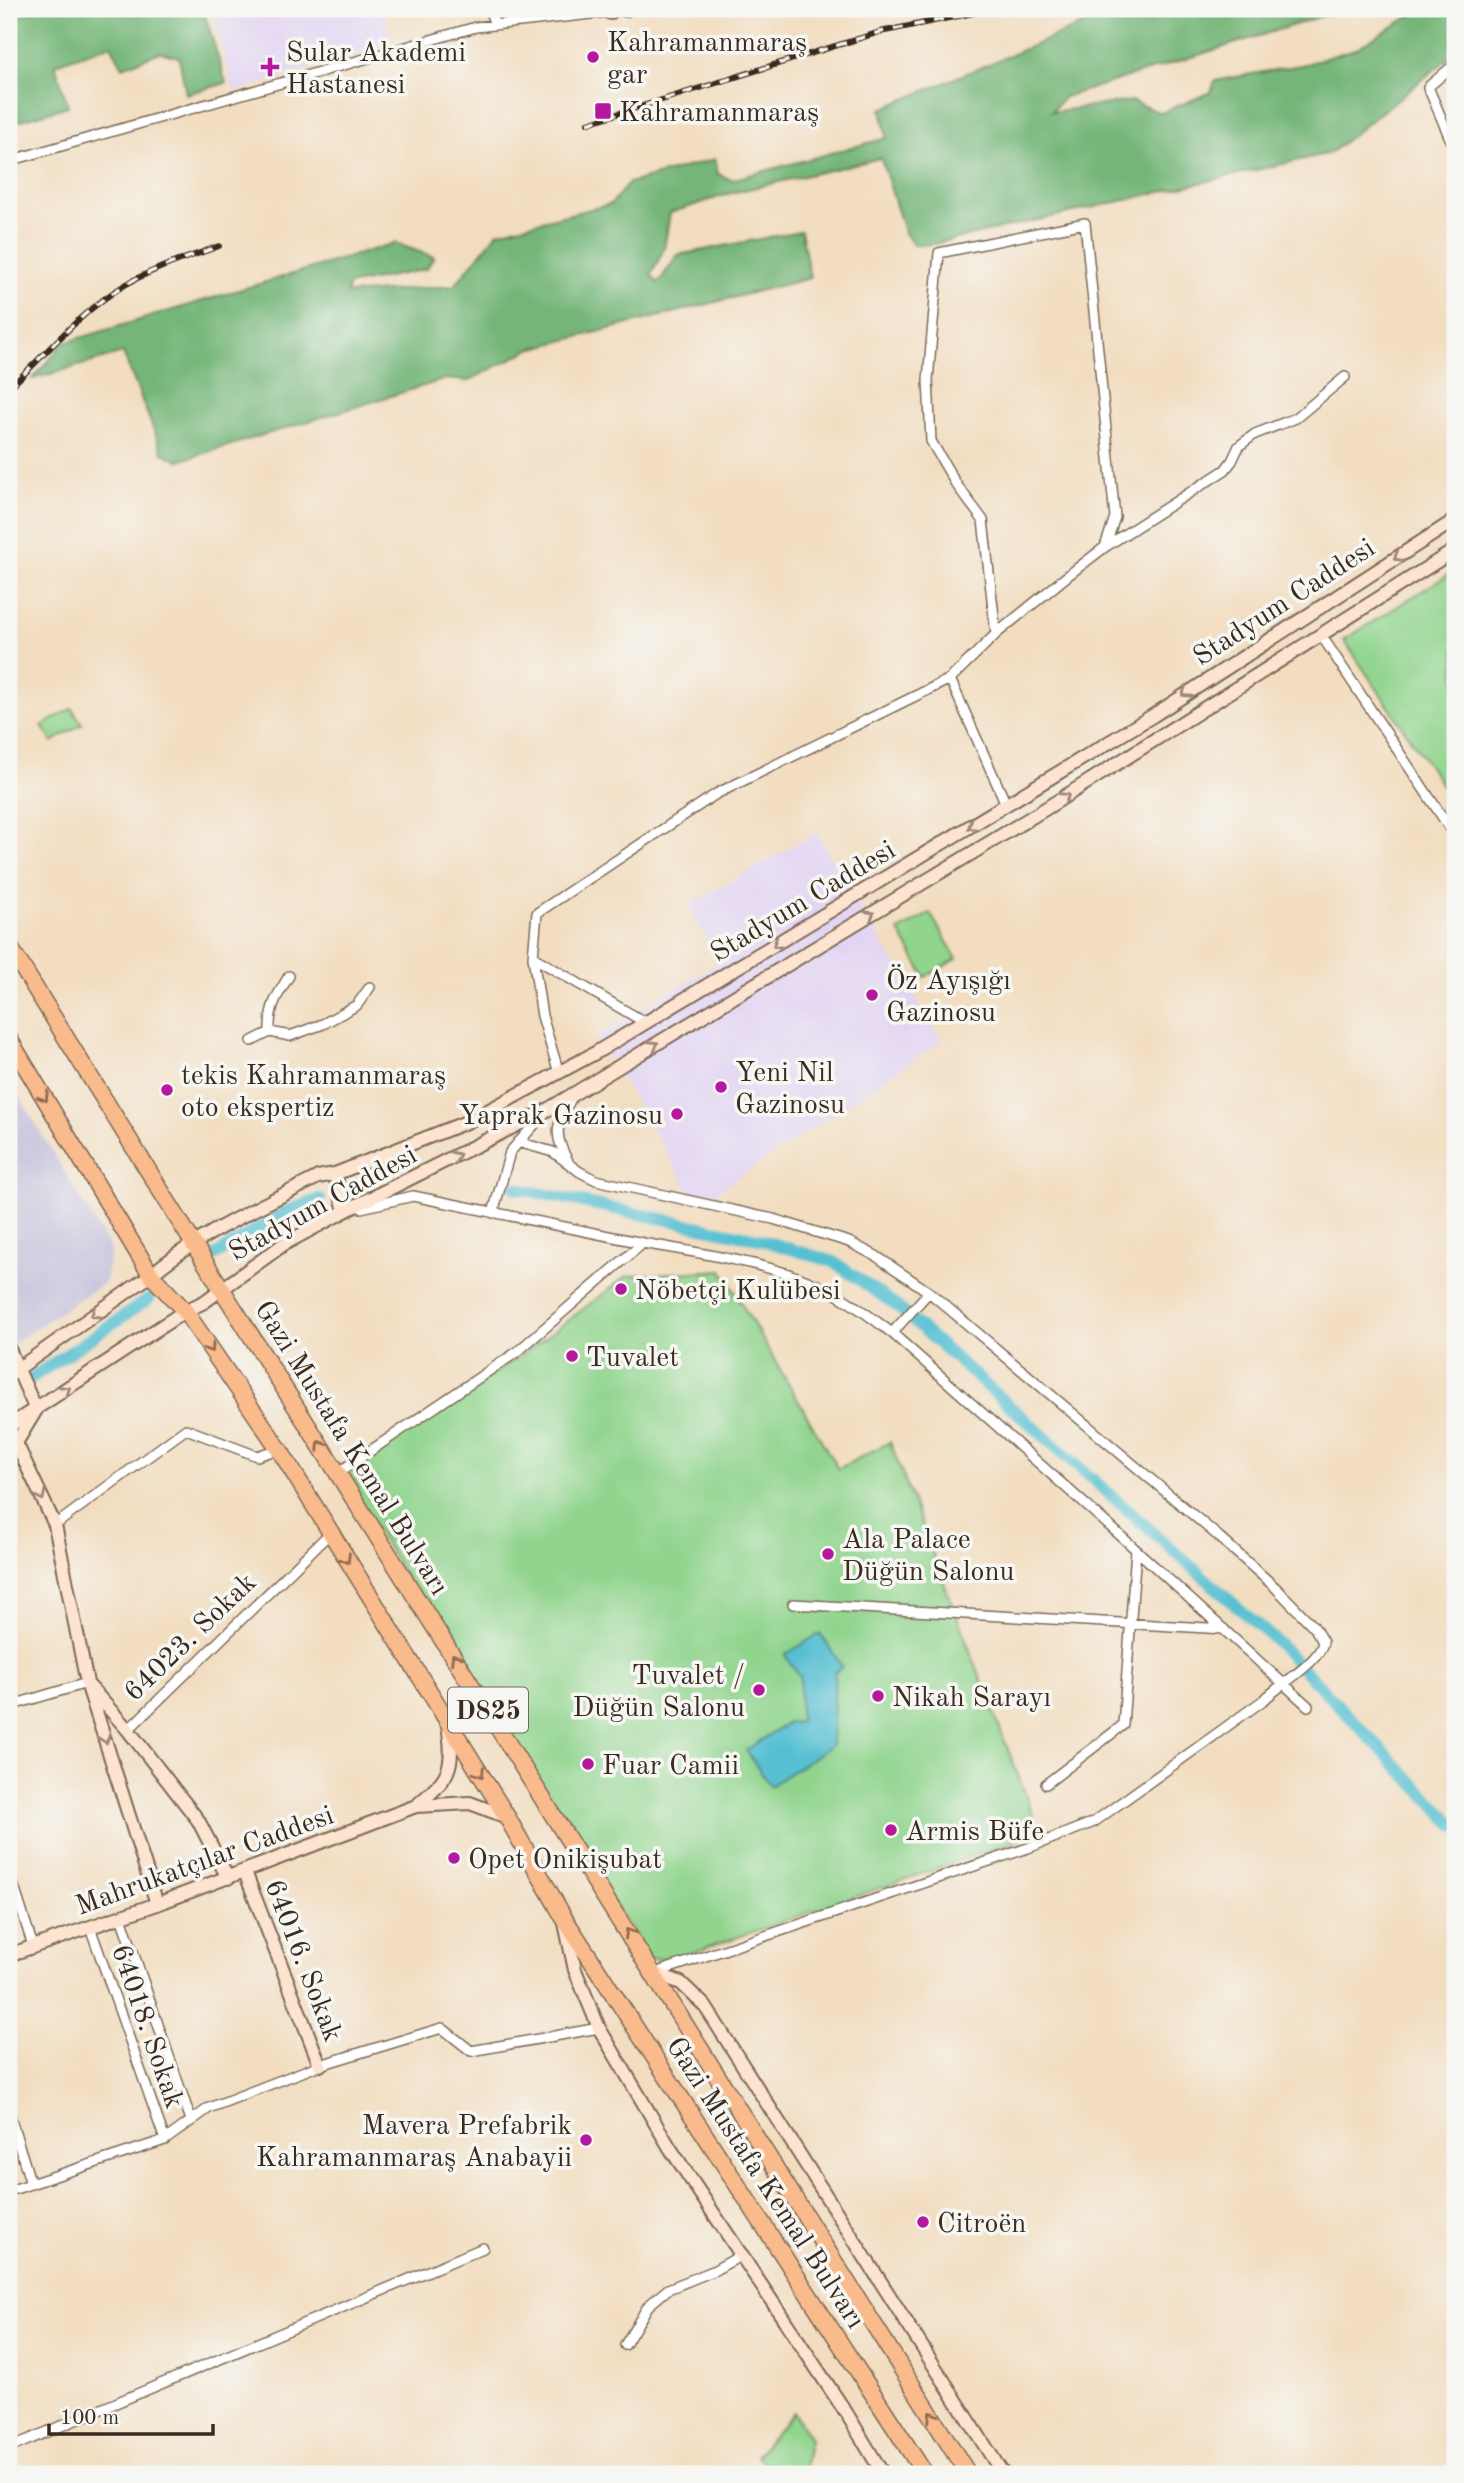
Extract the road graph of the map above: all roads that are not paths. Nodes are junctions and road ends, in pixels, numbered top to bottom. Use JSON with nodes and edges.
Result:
{"nodes":[{"id":1,"x":489,"y":9,"type":"edge"},
{"id":2,"x":628,"y":9,"type":"edge"},
{"id":3,"x":610,"y":11,"type":"edge"},
{"id":4,"x":495,"y":25,"type":"junction"},
{"id":5,"x":1455,"y":64,"type":"edge"},
{"id":6,"x":1455,"y":150,"type":"edge"},
{"id":7,"x":9,"y":161,"type":"edge"},
{"id":8,"x":1345,"y":377,"type":"dead end"},
{"id":9,"x":1455,"y":520,"type":"edge"},
{"id":10,"x":1105,"y":547,"type":"junction"},
{"id":11,"x":1455,"y":550,"type":"edge"},
{"id":12,"x":1323,"y":604,"type":"junction"},
{"id":13,"x":1325,"y":632,"type":"junction"},
{"id":14,"x":996,"y":634,"type":"junction"},
{"id":15,"x":950,"y":679,"type":"junction"},
{"id":16,"x":1006,"y":804,"type":"junction"},
{"id":17,"x":1455,"y":836,"type":"edge"},
{"id":18,"x":9,"y":946,"type":"edge"},
{"id":19,"x":533,"y":957,"type":"junction"},
{"id":20,"x":289,"y":976,"type":"dead end"},
{"id":21,"x":370,"y":987,"type":"dead end"},
{"id":22,"x":646,"y":1023,"type":"junction"},
{"id":23,"x":270,"y":1032,"type":"junction"},
{"id":24,"x":9,"y":1039,"type":"edge"},
{"id":25,"x":252,"y":1041,"type":"dead end"},
{"id":26,"x":559,"y":1073,"type":"junction"},
{"id":27,"x":573,"y":1095,"type":"junction"},
{"id":28,"x":547,"y":1110,"type":"junction"},
{"id":29,"x":518,"y":1142,"type":"junction"},
{"id":30,"x":571,"y":1165,"type":"junction"},
{"id":31,"x":335,"y":1174,"type":"junction"},
{"id":32,"x":345,"y":1211,"type":"junction"},
{"id":33,"x":493,"y":1213,"type":"junction"},
{"id":34,"x":643,"y":1243,"type":"junction"},
{"id":35,"x":195,"y":1244,"type":"junction"},
{"id":36,"x":151,"y":1275,"type":"junction"},
{"id":37,"x":221,"y":1288,"type":"junction"},
{"id":38,"x":929,"y":1292,"type":"junction"},
{"id":39,"x":185,"y":1311,"type":"junction"},
{"id":40,"x":892,"y":1333,"type":"junction"},
{"id":41,"x":9,"y":1349,"type":"edge"},
{"id":42,"x":13,"y":1373,"type":"edge"},
{"id":43,"x":36,"y":1410,"type":"junction"},
{"id":44,"x":9,"y":1426,"type":"edge"},
{"id":45,"x":12,"y":1440,"type":"edge"},
{"id":46,"x":279,"y":1449,"type":"junction"},
{"id":47,"x":339,"y":1472,"type":"junction"},
{"id":48,"x":55,"y":1525,"type":"junction"},
{"id":49,"x":330,"y":1533,"type":"junction"},
{"id":50,"x":1136,"y":1550,"type":"junction"},
{"id":51,"x":793,"y":1604,"type":"dead end"},
{"id":52,"x":1130,"y":1625,"type":"junction"},
{"id":53,"x":1224,"y":1629,"type":"junction"},
{"id":54,"x":1283,"y":1682,"type":"junction"},
{"id":55,"x":87,"y":1683,"type":"junction"},
{"id":56,"x":9,"y":1706,"type":"edge"},
{"id":57,"x":1308,"y":1706,"type":"dead end"},
{"id":58,"x":447,"y":1721,"type":"junction"},
{"id":59,"x":128,"y":1730,"type":"junction"},
{"id":60,"x":1046,"y":1784,"type":"dead end"},
{"id":61,"x":416,"y":1806,"type":"junction"},
{"id":62,"x":507,"y":1817,"type":"junction"},
{"id":63,"x":9,"y":1871,"type":"edge"},
{"id":64,"x":244,"y":1872,"type":"junction"},
{"id":65,"x":229,"y":1878,"type":"junction"},
{"id":66,"x":157,"y":1904,"type":"junction"},
{"id":67,"x":121,"y":1917,"type":"junction"},
{"id":68,"x":565,"y":1918,"type":"junction"},
{"id":69,"x":90,"y":1927,"type":"junction"},
{"id":70,"x":33,"y":1946,"type":"junction"},
{"id":71,"x":9,"y":1955,"type":"edge"},
{"id":72,"x":655,"y":1973,"type":"junction"},
{"id":73,"x":599,"y":2028,"type":"junction"},
{"id":74,"x":320,"y":2065,"type":"junction"},
{"id":75,"x":9,"y":2113,"type":"edge"},
{"id":76,"x":191,"y":2120,"type":"junction"},
{"id":77,"x":165,"y":2140,"type":"junction"},
{"id":78,"x":31,"y":2184,"type":"junction"},
{"id":79,"x":9,"y":2191,"type":"edge"},
{"id":80,"x":483,"y":2248,"type":"dead end"},
{"id":81,"x":742,"y":2255,"type":"junction"},
{"id":82,"x":625,"y":2345,"type":"dead end"},
{"id":83,"x":9,"y":2448,"type":"edge"},
{"id":84,"x":883,"y":2474,"type":"edge"},
{"id":85,"x":925,"y":2474,"type":"edge"},
{"id":86,"x":968,"y":2474,"type":"edge"},
{"id":87,"x":1003,"y":2474,"type":"edge"}],
"edges":[{"from":1,"to":4,"type":"street"},
{"from":2,"to":3,"type":"street"},
{"from":3,"to":4,"type":"street"},
{"from":4,"to":7,"type":"street"},
{"from":5,"to":6,"type":"street"},
{"from":8,"to":10,"type":"street"},
{"from":9,"to":12,"type":"street","name":"Stadyum Caddesi","one_way":true},
{"from":10,"to":14,"type":"street"},
{"from":10,"to":14,"type":"street"},
{"from":11,"to":13,"type":"street","name":"Stadyum Caddesi"},
{"from":12,"to":13,"type":"street"},
{"from":12,"to":16,"type":"street","name":"Stadyum Caddesi","one_way":true},
{"from":13,"to":17,"type":"street"},
{"from":27,"to":13,"type":"street","name":"Stadyum Caddesi","one_way":true},
{"from":14,"to":15,"type":"street"},
{"from":15,"to":16,"type":"street"},
{"from":15,"to":19,"type":"street"},
{"from":16,"to":22,"type":"street","name":"Stadyum Caddesi","one_way":true},
{"from":18,"to":35,"type":"highway","name":"Gazi Mustafa Kemal Bulvarı","number":"D825"},
{"from":19,"to":22,"type":"street"},
{"from":19,"to":26,"type":"street"},
{"from":20,"to":23,"type":"street"},
{"from":21,"to":23,"type":"street"},
{"from":22,"to":26,"type":"street","name":"Stadyum Caddesi"},
{"from":23,"to":25,"type":"street"},
{"from":24,"to":36,"type":"highway","name":"Gazi Mustafa Kemal Bulvarı","number":"D825","one_way":true},
{"from":26,"to":31,"type":"street","name":"Stadyum Caddesi"},
{"from":27,"to":28,"type":"street","name":"Stadyum Caddesi"},
{"from":27,"to":30,"type":"street"},
{"from":28,"to":29,"type":"street"},
{"from":32,"to":28,"type":"street","name":"Stadyum Caddesi","one_way":true},
{"from":29,"to":30,"type":"street"},
{"from":29,"to":33,"type":"street"},
{"from":30,"to":38,"type":"street"},
{"from":31,"to":32,"type":"street"},
{"from":31,"to":35,"type":"street","name":"Stadyum Caddesi"},
{"from":32,"to":33,"type":"street"},
{"from":32,"to":37,"type":"street","name":"Stadyum Caddesi"},
{"from":33,"to":34,"type":"street"},
{"from":34,"to":40,"type":"street"},
{"from":34,"to":47,"type":"street"},
{"from":35,"to":36,"type":"street","name":"Stadyum Caddesi"},
{"from":35,"to":37,"type":"highway","name":"Gazi Mustafa Kemal Bulvarı","number":"D825"},
{"from":36,"to":39,"type":"highway","name":"Gazi Mustafa Kemal Bulvarı","number":"D825"},
{"from":36,"to":42,"type":"street","name":"Stadyum Caddesi","one_way":true},
{"from":37,"to":39,"type":"street","name":"Stadyum Caddesi"},
{"from":47,"to":37,"type":"highway","name":"Gazi Mustafa Kemal Bulvarı","number":"D825","one_way":true},
{"from":38,"to":40,"type":"street"},
{"from":38,"to":54,"type":"street"},
{"from":43,"to":39,"type":"street","name":"Stadyum Caddesi","one_way":true},
{"from":39,"to":46,"type":"highway","name":"Gazi Mustafa Kemal Bulvarı","number":"D825","one_way":true},
{"from":40,"to":50,"type":"street"},
{"from":41,"to":42,"type":"street"},
{"from":42,"to":43,"type":"street"},
{"from":43,"to":44,"type":"street","name":"Stadyum Caddesi"},
{"from":43,"to":45,"type":"street"},
{"from":45,"to":48,"type":"street","one_way":true},
{"from":46,"to":48,"type":"street"},
{"from":46,"to":49,"type":"highway","name":"Gazi Mustafa Kemal Bulvarı","number":"D825"},
{"from":72,"to":47,"type":"highway","name":"Gazi Mustafa Kemal Bulvarı","number":"D825","one_way":true},
{"from":48,"to":55,"type":"street"},
{"from":49,"to":58,"type":"highway","name":"Gazi Mustafa Kemal Bulvarı","number":"D825","one_way":true},
{"from":49,"to":59,"type":"street","name":"64023. Sokak"},
{"from":50,"to":52,"type":"street"},
{"from":50,"to":53,"type":"street"},
{"from":51,"to":52,"type":"street"},
{"from":52,"to":53,"type":"street"},
{"from":52,"to":60,"type":"street"},
{"from":53,"to":54,"type":"street"},
{"from":54,"to":57,"type":"street"},
{"from":54,"to":72,"type":"street"},
{"from":55,"to":56,"type":"street"},
{"from":55,"to":59,"type":"street","name":"64023. Sokak"},
{"from":55,"to":66,"type":"street","one_way":true},
{"from":58,"to":61,"type":"street","name":"Mahrukatçılar Caddesi"},
{"from":58,"to":62,"type":"highway","name":"Gazi Mustafa Kemal Bulvarı","number":"D825","one_way":true},
{"from":59,"to":65,"type":"street","name":"64016. Sokak"},
{"from":61,"to":62,"type":"street","name":"Mahrukatçılar Caddesi"},
{"from":61,"to":64,"type":"street","name":"Mahrukatçılar Caddesi"},
{"from":62,"to":68,"type":"highway","name":"Gazi Mustafa Kemal Bulvarı","number":"D825"},
{"from":63,"to":70,"type":"street"},
{"from":64,"to":65,"type":"street","name":"Mahrukatçılar Caddesi"},
{"from":64,"to":74,"type":"street","name":"64016. Sokak"},
{"from":65,"to":66,"type":"street","name":"Mahrukatçılar Caddesi"},
{"from":66,"to":67,"type":"street","name":"Mahrukatçılar Caddesi"},
{"from":67,"to":69,"type":"street","name":"Mahrukatçılar Caddesi"},
{"from":67,"to":76,"type":"street"},
{"from":68,"to":73,"type":"street","name":"Gazi Mustafa Kemal Bulvarı"},
{"from":68,"to":85,"type":"highway","name":"Gazi Mustafa Kemal Bulvarı","number":"D825"},
{"from":69,"to":70,"type":"street","name":"Mahrukatçılar Caddesi"},
{"from":69,"to":77,"type":"street","name":"64018. Sokak"},
{"from":70,"to":71,"type":"street","name":"Mahrukatçılar Caddesi"},
{"from":86,"to":72,"type":"highway","name":"Gazi Mustafa Kemal Bulvarı","number":"D825","one_way":true},
{"from":72,"to":87,"type":"street","name":"Gazi Mustafa Kemal Bulvarı"},
{"from":73,"to":74,"type":"street"},
{"from":73,"to":81,"type":"street","name":"Gazi Mustafa Kemal Bulvarı"},
{"from":74,"to":76,"type":"street"},
{"from":75,"to":78,"type":"street"},
{"from":76,"to":77,"type":"street"},
{"from":77,"to":78,"type":"street"},
{"from":78,"to":79,"type":"street"},
{"from":80,"to":83,"type":"street"},
{"from":81,"to":82,"type":"street"},
{"from":81,"to":84,"type":"street","name":"Gazi Mustafa Kemal Bulvarı"}]}
